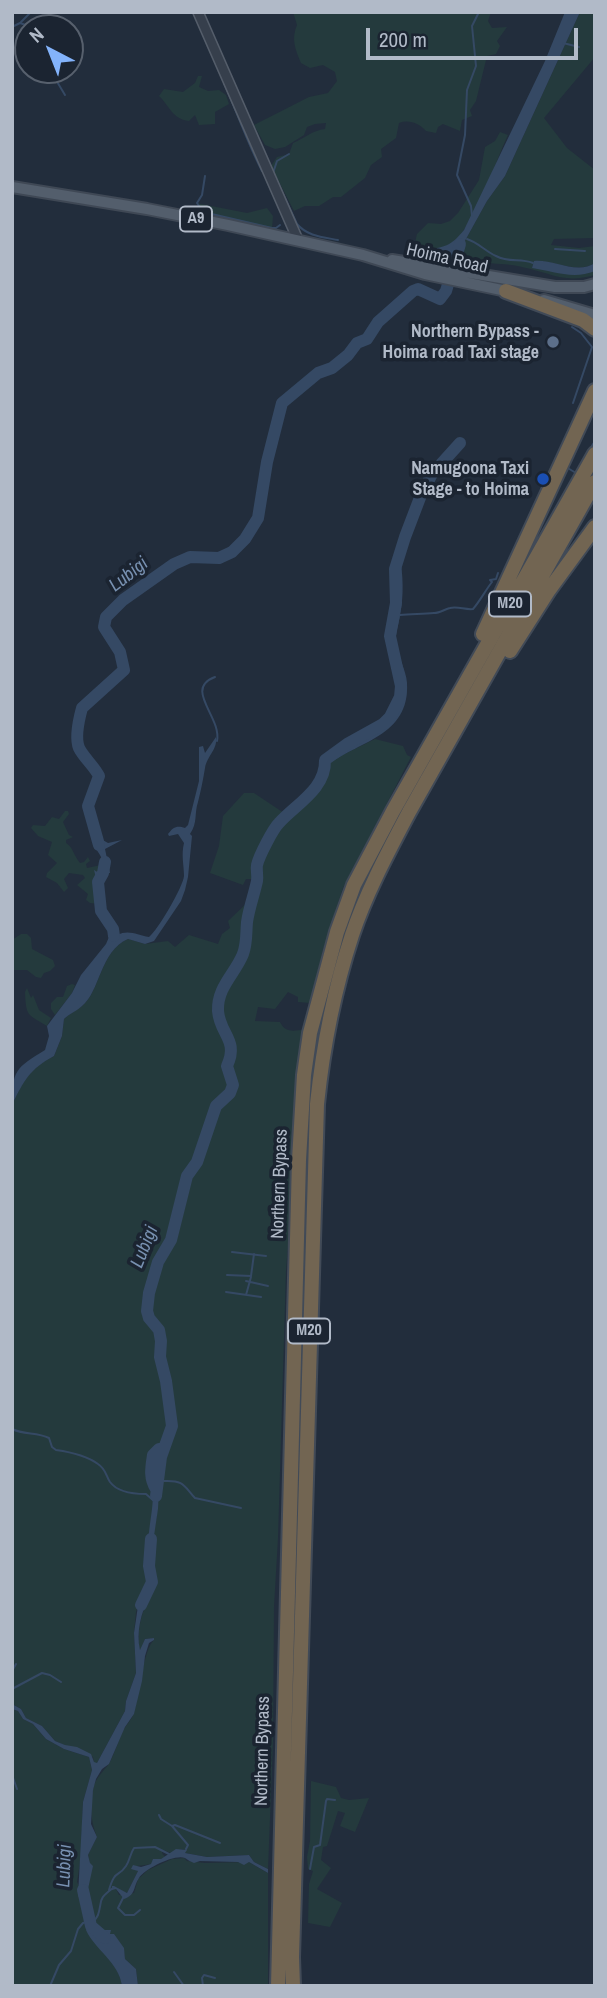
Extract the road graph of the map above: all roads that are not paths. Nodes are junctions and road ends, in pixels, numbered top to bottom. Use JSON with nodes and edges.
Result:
{"nodes":[{"id":1,"x":198,"y":12,"type":"edge"},
{"id":2,"x":12,"y":187,"type":"edge"},
{"id":3,"x":298,"y":240,"type":"junction"},
{"id":4,"x":379,"y":260,"type":"junction"},
{"id":5,"x":595,"y":284,"type":"edge"},
{"id":6,"x":508,"y":286,"type":"junction"},
{"id":7,"x":595,"y":315,"type":"edge"},
{"id":8,"x":595,"y":329,"type":"edge"},
{"id":9,"x":595,"y":379,"type":"edge"},
{"id":10,"x":595,"y":391,"type":"edge"},
{"id":11,"x":583,"y":417,"type":"junction"},
{"id":12,"x":595,"y":454,"type":"edge"},
{"id":13,"x":595,"y":482,"type":"edge"},
{"id":14,"x":595,"y":527,"type":"edge"},
{"id":15,"x":467,"y":708,"type":"junction"},
{"id":16,"x":425,"y":755,"type":"junction"},
{"id":17,"x":278,"y":1986,"type":"edge"},
{"id":18,"x":293,"y":1986,"type":"edge"}],
"edges":[{"from":1,"to":3,"type":"street"},
{"from":2,"to":3,"type":"main road","number":"A9"},
{"from":3,"to":4,"type":"main road","number":"A9"},
{"from":4,"to":6,"type":"main road","name":"Hoima Road","number":"A9"},
{"from":4,"to":6,"type":"main road","name":"Hoima Road","number":"A9"},
{"from":5,"to":6,"type":"main road","number":"A9"},
{"from":6,"to":7,"type":"main road","name":"Hoima Road"},
{"from":6,"to":8,"type":"highway"},
{"from":9,"to":11,"type":"highway"},
{"from":10,"to":11,"type":"highway"},
{"from":11,"to":16,"type":"highway"},
{"from":12,"to":16,"type":"highway","name":"Northern Bypass","number":"M20"},
{"from":13,"to":15,"type":"highway","name":"Northern Bypass","number":"M20"},
{"from":14,"to":15,"type":"highway"},
{"from":15,"to":18,"type":"highway","name":"Northern Bypass","number":"M20"},
{"from":16,"to":17,"type":"highway","name":"Northern Bypass","number":"M20"}]}
